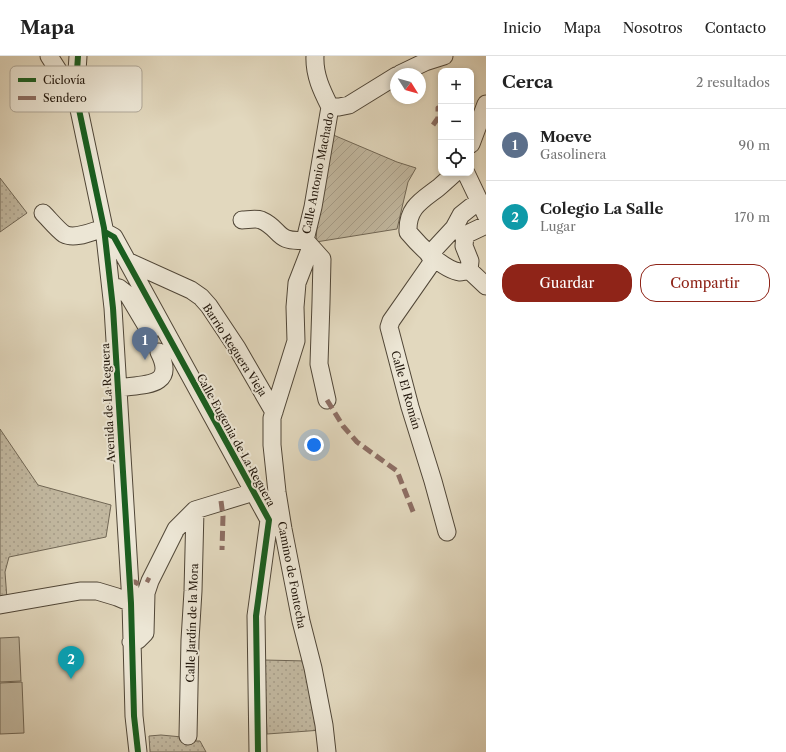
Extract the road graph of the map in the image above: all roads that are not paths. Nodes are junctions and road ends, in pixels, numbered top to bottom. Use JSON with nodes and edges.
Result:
{"nodes":[{"id":1,"x":49,"y":56,"type":"edge"},
{"id":2,"x":78,"y":56,"type":"edge"},
{"id":3,"x":315,"y":56,"type":"edge"},
{"id":4,"x":439,"y":63,"type":"edge"},
{"id":5,"x":55,"y":66,"type":"edge"},
{"id":6,"x":77,"y":66,"type":"edge"},
{"id":7,"x":421,"y":68,"type":"edge"},
{"id":8,"x":390,"y":80,"type":"edge"},
{"id":9,"x":486,"y":104,"type":"edge"},
{"id":10,"x":330,"y":107,"type":"junction"},
{"id":11,"x":79,"y":112,"type":"edge"},
{"id":12,"x":472,"y":140,"type":"edge"},
{"id":13,"x":452,"y":176,"type":"edge"},
{"id":14,"x":467,"y":176,"type":"edge"},
{"id":15,"x":483,"y":208,"type":"edge"},
{"id":16,"x":44,"y":214,"type":"dead end"},
{"id":17,"x":242,"y":220,"type":"dead end"},
{"id":18,"x":486,"y":225,"type":"edge"},
{"id":19,"x":104,"y":230,"type":"junction"},
{"id":20,"x":459,"y":232,"type":"junction"},
{"id":21,"x":308,"y":244,"type":"junction"},
{"id":22,"x":432,"y":257,"type":"junction"},
{"id":23,"x":131,"y":268,"type":"junction"},
{"id":24,"x":469,"y":270,"type":"junction"},
{"id":25,"x":111,"y":286,"type":"junction"},
{"id":26,"x":486,"y":286,"type":"edge"},
{"id":27,"x":128,"y":295,"type":"junction"},
{"id":28,"x":296,"y":341,"type":"junction"},
{"id":29,"x":319,"y":343,"type":"junction"},
{"id":30,"x":160,"y":344,"type":"junction"},
{"id":31,"x":118,"y":388,"type":"junction"},
{"id":32,"x":327,"y":400,"type":"dead end"},
{"id":33,"x":274,"y":412,"type":"junction"},
{"id":34,"x":254,"y":492,"type":"junction"},
{"id":35,"x":195,"y":510,"type":"junction"},
{"id":36,"x":275,"y":518,"type":"junction"},
{"id":37,"x":447,"y":532,"type":"dead end"},
{"id":38,"x":131,"y":603,"type":"junction"},
{"id":39,"x":0,"y":605,"type":"edge"},
{"id":40,"x":131,"y":642,"type":"junction"},
{"id":41,"x":188,"y":736,"type":"dead end"},
{"id":42,"x":137,"y":752,"type":"edge"},
{"id":43,"x":258,"y":752,"type":"edge"},
{"id":44,"x":327,"y":752,"type":"edge"}],
"edges":[{"from":1,"to":5,"type":"street"},
{"from":2,"to":6,"type":"street","name":"Avenida de La Reguera"},
{"from":3,"to":10,"type":"street"},
{"from":4,"to":7,"type":"street"},
{"from":8,"to":10,"type":"street","name":"Calle Antonio Machado"},
{"from":9,"to":12,"type":"street"},
{"from":10,"to":21,"type":"street","name":"Calle Antonio Machado"},
{"from":11,"to":19,"type":"street","name":"Avenida de La Reguera"},
{"from":13,"to":22,"type":"street"},
{"from":14,"to":15,"type":"street"},
{"from":15,"to":20,"type":"street"},
{"from":16,"to":19,"type":"street"},
{"from":17,"to":21,"type":"street"},
{"from":18,"to":20,"type":"street"},
{"from":19,"to":23,"type":"street","name":"Calle Eugenia de La Reguera"},
{"from":19,"to":25,"type":"street","name":"Avenida de La Reguera"},
{"from":20,"to":22,"type":"street","name":"Calle El Román"},
{"from":20,"to":24,"type":"street"},
{"from":21,"to":28,"type":"street","name":"Camino de Fontecha"},
{"from":21,"to":29,"type":"street"},
{"from":22,"to":24,"type":"street"},
{"from":22,"to":37,"type":"street","name":"Calle El Román"},
{"from":23,"to":27,"type":"street"},
{"from":23,"to":30,"type":"street","name":"Calle Eugenia de La Reguera"},
{"from":23,"to":33,"type":"street","name":"Barrio Reguera Vieja"},
{"from":24,"to":26,"type":"street"},
{"from":25,"to":27,"type":"street"},
{"from":25,"to":31,"type":"street","name":"Avenida de La Reguera"},
{"from":27,"to":30,"type":"street"},
{"from":28,"to":29,"type":"street"},
{"from":28,"to":33,"type":"street","name":"Camino de Fontecha"},
{"from":29,"to":32,"type":"street"},
{"from":30,"to":31,"type":"street"},
{"from":30,"to":34,"type":"street","name":"Calle Eugenia de La Reguera"},
{"from":31,"to":38,"type":"street","name":"Avenida de La Reguera"},
{"from":33,"to":36,"type":"street","name":"Camino de Fontecha"},
{"from":34,"to":35,"type":"street"},
{"from":34,"to":36,"type":"street","name":"Calle Eugenia de La Reguera"},
{"from":35,"to":40,"type":"street"},
{"from":35,"to":41,"type":"street","name":"Calle Jardín de la Mora"},
{"from":36,"to":43,"type":"street","name":"Calle Eugenia de La Reguera"},
{"from":36,"to":44,"type":"street","name":"Camino de Fontecha"},
{"from":38,"to":39,"type":"street"},
{"from":38,"to":40,"type":"street","name":"Avenida de La Reguera"},
{"from":40,"to":42,"type":"street","name":"Avenida de La Reguera"}]}
